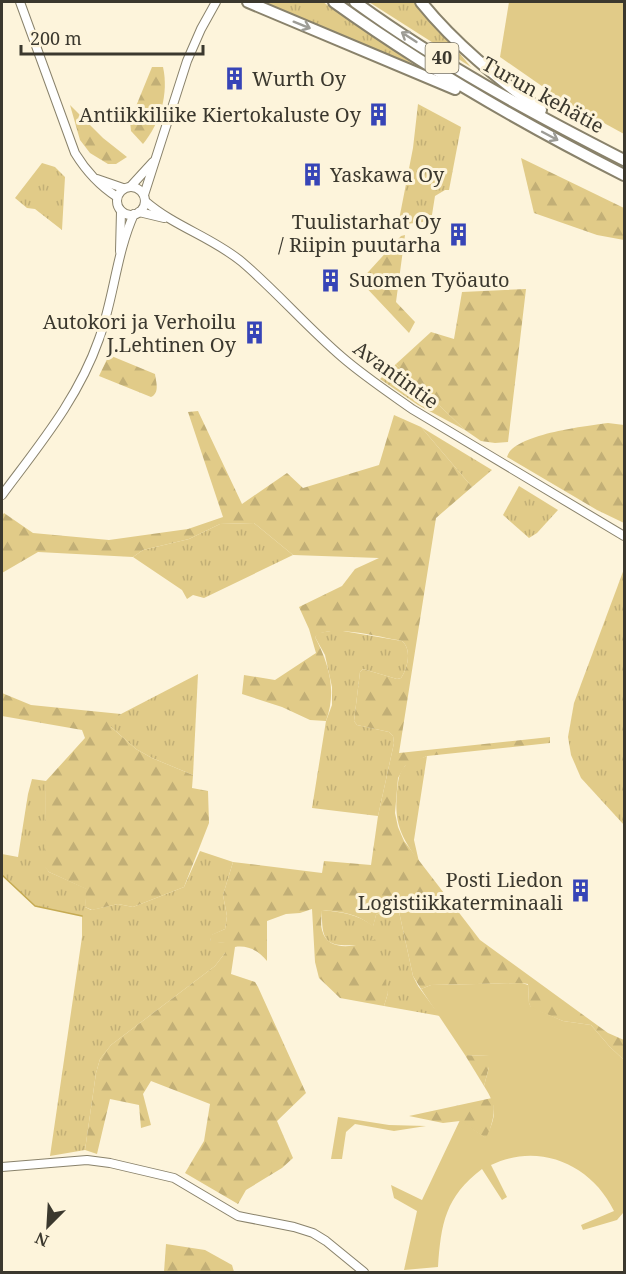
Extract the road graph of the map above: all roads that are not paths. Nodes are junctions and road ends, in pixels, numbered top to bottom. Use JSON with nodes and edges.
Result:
{"nodes":[{"id":1,"x":20,"y":2,"type":"edge"},
{"id":2,"x":216,"y":2,"type":"edge"},
{"id":3,"x":248,"y":2,"type":"edge"},
{"id":4,"x":334,"y":2,"type":"edge"},
{"id":5,"x":355,"y":2,"type":"edge"},
{"id":6,"x":420,"y":2,"type":"edge"},
{"id":7,"x":498,"y":108,"type":"junction"},
{"id":8,"x":575,"y":135,"type":"junction"},
{"id":9,"x":154,"y":160,"type":"junction"},
{"id":10,"x":624,"y":160,"type":"edge"},
{"id":11,"x":624,"y":175,"type":"edge"},
{"id":12,"x":96,"y":179,"type":"junction"},
{"id":13,"x":127,"y":187,"type":"junction"},
{"id":14,"x":117,"y":197,"type":"junction"},
{"id":15,"x":144,"y":198,"type":"junction"},
{"id":16,"x":121,"y":211,"type":"junction"},
{"id":17,"x":136,"y":213,"type":"junction"},
{"id":18,"x":166,"y":218,"type":"junction"},
{"id":19,"x":120,"y":252,"type":"junction"},
{"id":20,"x":2,"y":495,"type":"edge"},
{"id":21,"x":624,"y":536,"type":"edge"},
{"id":22,"x":2,"y":1167,"type":"edge"},
{"id":23,"x":364,"y":1272,"type":"edge"}],
"edges":[{"from":1,"to":12,"type":"street"},
{"from":2,"to":9,"type":"street"},
{"from":3,"to":7,"type":"highway","one_way":true},
{"from":4,"to":7,"type":"highway","name":"Turun kehätie","number":"40"},
{"from":8,"to":5,"type":"highway","name":"Turun kehätie","number":"40","one_way":true},
{"from":6,"to":8,"type":"highway"},
{"from":7,"to":11,"type":"highway","name":"Turun kehätie","number":"40","one_way":true},
{"from":8,"to":10,"type":"highway","name":"Turun kehätie","number":"40"},
{"from":9,"to":13,"type":"street"},
{"from":9,"to":15,"type":"street"},
{"from":12,"to":13,"type":"street"},
{"from":12,"to":14,"type":"street"},
{"from":13,"to":14,"type":"street"},
{"from":13,"to":15,"type":"street"},
{"from":14,"to":16,"type":"street"},
{"from":15,"to":17,"type":"street"},
{"from":15,"to":18,"type":"street","name":"Avantintie"},
{"from":16,"to":17,"type":"street"},
{"from":16,"to":19,"type":"street"},
{"from":17,"to":18,"type":"street","name":"Avantintie"},
{"from":17,"to":19,"type":"street"},
{"from":18,"to":21,"type":"street","name":"Avantintie"},
{"from":19,"to":20,"type":"street"},
{"from":22,"to":23,"type":"street"}]}
